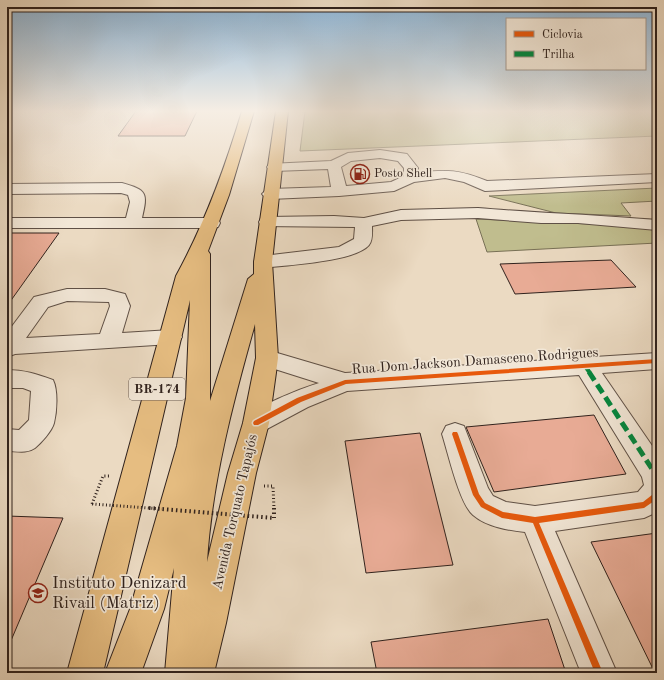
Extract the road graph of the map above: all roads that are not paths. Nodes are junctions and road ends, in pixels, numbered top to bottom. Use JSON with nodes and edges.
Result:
{"nodes":[{"id":1,"x":239,"y":143,"type":"edge"},
{"id":2,"x":277,"y":143,"type":"edge"},
{"id":3,"x":334,"y":165,"type":"junction"},
{"id":4,"x":274,"y":167,"type":"junction"},
{"id":5,"x":411,"y":173,"type":"junction"},
{"id":6,"x":657,"y":175,"type":"edge"},
{"id":7,"x":657,"y":178,"type":"edge"},
{"id":8,"x":7,"y":189,"type":"edge"},
{"id":9,"x":339,"y":191,"type":"junction"},
{"id":10,"x":270,"y":194,"type":"junction"},
{"id":11,"x":212,"y":222,"type":"junction"},
{"id":12,"x":267,"y":222,"type":"junction"},
{"id":13,"x":7,"y":223,"type":"edge"},
{"id":14,"x":134,"y":223,"type":"junction"},
{"id":15,"x":364,"y":223,"type":"junction"},
{"id":16,"x":657,"y":225,"type":"edge"},
{"id":17,"x":201,"y":249,"type":"junction"},
{"id":18,"x":263,"y":262,"type":"junction"},
{"id":19,"x":171,"y":337,"type":"junction"},
{"id":20,"x":108,"y":341,"type":"junction"},
{"id":21,"x":8,"y":348,"type":"edge"},
{"id":22,"x":267,"y":358,"type":"junction"},
{"id":23,"x":657,"y":361,"type":"edge"},
{"id":24,"x":585,"y":366,"type":"junction"},
{"id":25,"x":7,"y":379,"type":"edge"},
{"id":26,"x":345,"y":382,"type":"junction"},
{"id":27,"x":256,"y":423,"type":"junction"},
{"id":28,"x":455,"y":434,"type":"dead end"},
{"id":29,"x":7,"y":440,"type":"edge"},
{"id":30,"x":657,"y":482,"type":"edge"},
{"id":31,"x":657,"y":488,"type":"edge"},
{"id":32,"x":535,"y":520,"type":"junction"},
{"id":33,"x":85,"y":673,"type":"edge"},
{"id":34,"x":123,"y":673,"type":"edge"},
{"id":35,"x":183,"y":673,"type":"edge"},
{"id":36,"x":196,"y":673,"type":"edge"},
{"id":37,"x":599,"y":673,"type":"edge"}],
"edges":[{"from":1,"to":11,"type":"highway","number":"BR-174"},
{"from":2,"to":4,"type":"highway","name":"Avenida Torquato Tapajós"},
{"from":3,"to":4,"type":"street"},
{"from":3,"to":5,"type":"street"},
{"from":3,"to":9,"type":"street"},
{"from":4,"to":10,"type":"highway","name":"Avenida Torquato Tapajós"},
{"from":5,"to":6,"type":"street"},
{"from":5,"to":7,"type":"street"},
{"from":5,"to":9,"type":"street"},
{"from":8,"to":14,"type":"street"},
{"from":9,"to":10,"type":"street"},
{"from":10,"to":12,"type":"highway","name":"Avenida Torquato Tapajós"},
{"from":11,"to":14,"type":"street"},
{"from":11,"to":17,"type":"highway","number":"BR-174"},
{"from":12,"to":15,"type":"street"},
{"from":12,"to":18,"type":"highway","name":"Avenida Torquato Tapajós"},
{"from":13,"to":14,"type":"street"},
{"from":15,"to":16,"type":"street"},
{"from":15,"to":18,"type":"street"},
{"from":17,"to":19,"type":"highway","number":"BR-174"},
{"from":17,"to":34,"type":"highway"},
{"from":18,"to":22,"type":"highway","name":"Avenida Torquato Tapajós"},
{"from":18,"to":35,"type":"highway"},
{"from":19,"to":20,"type":"street"},
{"from":19,"to":33,"type":"highway","number":"BR-174"},
{"from":20,"to":21,"type":"street"},
{"from":20,"to":21,"type":"street"},
{"from":22,"to":26,"type":"street","name":"Rua Dom Jackson Damasceno Rodrigues"},
{"from":22,"to":27,"type":"highway","name":"Avenida Torquato Tapajós"},
{"from":23,"to":24,"type":"street","name":"Rua Dom Jackson Damasceno Rodrigues"},
{"from":24,"to":26,"type":"street","name":"Rua Dom Jackson Damasceno Rodrigues"},
{"from":24,"to":30,"type":"street"},
{"from":25,"to":29,"type":"street"},
{"from":26,"to":27,"type":"street","name":"Rua Dom Jackson Damasceno Rodrigues"},
{"from":27,"to":36,"type":"highway","name":"Avenida Torquato Tapajós"},
{"from":28,"to":32,"type":"street"},
{"from":31,"to":32,"type":"street"},
{"from":32,"to":37,"type":"street"}]}
